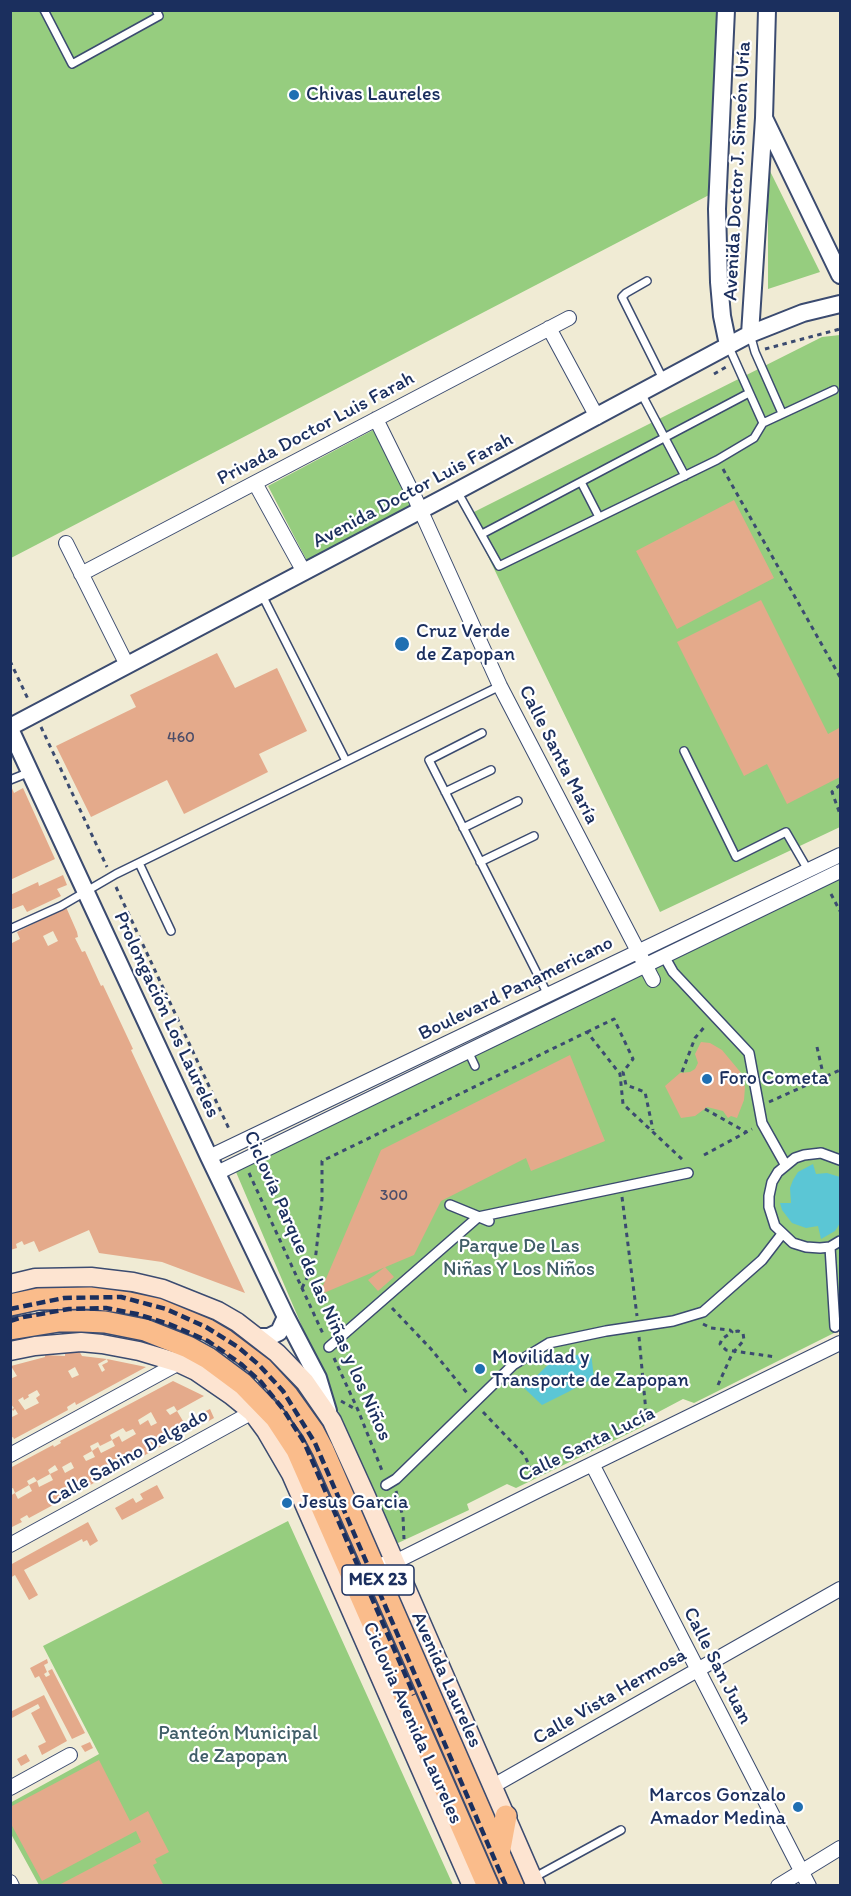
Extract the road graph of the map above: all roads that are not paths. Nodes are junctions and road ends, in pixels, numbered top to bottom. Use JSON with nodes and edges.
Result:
{"nodes":[{"id":1,"x":44,"y":10,"type":"edge"},
{"id":2,"x":156,"y":10,"type":"edge"},
{"id":3,"x":726,"y":10,"type":"edge"},
{"id":4,"x":767,"y":10,"type":"edge"},
{"id":5,"x":764,"y":118,"type":"junction"},
{"id":6,"x":840,"y":275,"type":"edge"},
{"id":7,"x":647,"y":281,"type":"dead end"},
{"id":8,"x":840,"y":304,"type":"edge"},
{"id":9,"x":569,"y":318,"type":"dead end"},
{"id":10,"x":549,"y":328,"type":"junction"},
{"id":11,"x":750,"y":334,"type":"junction"},
{"id":12,"x":728,"y":345,"type":"junction"},
{"id":13,"x":664,"y":381,"type":"junction"},
{"id":14,"x":834,"y":390,"type":"dead end"},
{"id":15,"x":641,"y":393,"type":"junction"},
{"id":16,"x":749,"y":393,"type":"junction"},
{"id":17,"x":782,"y":413,"type":"junction"},
{"id":18,"x":597,"y":417,"type":"junction"},
{"id":19,"x":376,"y":419,"type":"junction"},
{"id":20,"x":764,"y":423,"type":"junction"},
{"id":21,"x":665,"y":438,"type":"junction"},
{"id":22,"x":684,"y":476,"type":"junction"},
{"id":23,"x":581,"y":482,"type":"junction"},
{"id":24,"x":255,"y":483,"type":"junction"},
{"id":25,"x":458,"y":492,"type":"junction"},
{"id":26,"x":420,"y":511,"type":"junction"},
{"id":27,"x":599,"y":517,"type":"junction"},
{"id":28,"x":482,"y":534,"type":"junction"},
{"id":29,"x":66,"y":543,"type":"dead end"},
{"id":30,"x":304,"y":572,"type":"junction"},
{"id":31,"x":81,"y":574,"type":"junction"},
{"id":32,"x":262,"y":594,"type":"junction"},
{"id":33,"x":127,"y":665,"type":"junction"},
{"id":34,"x":500,"y":686,"type":"junction"},
{"id":35,"x":10,"y":728,"type":"edge"},
{"id":36,"x":482,"y":733,"type":"dead end"},
{"id":37,"x":684,"y":751,"type":"dead end"},
{"id":38,"x":346,"y":761,"type":"junction"},
{"id":39,"x":491,"y":770,"type":"dead end"},
{"id":40,"x":30,"y":772,"type":"junction"},
{"id":41,"x":10,"y":780,"type":"edge"},
{"id":42,"x":445,"y":792,"type":"junction"},
{"id":43,"x":518,"y":801,"type":"dead end"},
{"id":44,"x":463,"y":828,"type":"junction"},
{"id":45,"x":534,"y":836,"type":"dead end"},
{"id":46,"x":840,"y":855,"type":"edge"},
{"id":47,"x":480,"y":862,"type":"junction"},
{"id":48,"x":139,"y":863,"type":"junction"},
{"id":49,"x":808,"y":870,"type":"junction"},
{"id":50,"x":840,"y":871,"type":"edge"},
{"id":51,"x":86,"y":891,"type":"junction"},
{"id":52,"x":10,"y":929,"type":"edge"},
{"id":53,"x":171,"y":931,"type":"dead end"},
{"id":54,"x":638,"y":952,"type":"junction"},
{"id":55,"x":664,"y":956,"type":"junction"},
{"id":56,"x":645,"y":965,"type":"junction"},
{"id":57,"x":653,"y":980,"type":"dead end"},
{"id":58,"x":548,"y":995,"type":"junction"},
{"id":59,"x":468,"y":1051,"type":"junction"},
{"id":60,"x":475,"y":1066,"type":"dead end"},
{"id":61,"x":209,"y":1157,"type":"junction"},
{"id":62,"x":840,"y":1160,"type":"edge"},
{"id":63,"x":785,"y":1164,"type":"junction"},
{"id":64,"x":217,"y":1173,"type":"junction"},
{"id":65,"x":688,"y":1173,"type":"road end"},
{"id":66,"x":450,"y":1205,"type":"dead end"},
{"id":67,"x":478,"y":1217,"type":"junction"},
{"id":68,"x":489,"y":1221,"type":"dead end"},
{"id":69,"x":782,"y":1234,"type":"junction"},
{"id":70,"x":840,"y":1241,"type":"edge"},
{"id":71,"x":830,"y":1247,"type":"junction"},
{"id":72,"x":10,"y":1284,"type":"edge"},
{"id":73,"x":10,"y":1305,"type":"edge"},
{"id":74,"x":286,"y":1317,"type":"junction"},
{"id":75,"x":835,"y":1328,"type":"dead end"},
{"id":76,"x":10,"y":1329,"type":"edge"},
{"id":77,"x":258,"y":1337,"type":"junction"},
{"id":78,"x":329,"y":1347,"type":"road end"},
{"id":79,"x":839,"y":1348,"type":"edge"},
{"id":80,"x":10,"y":1351,"type":"edge"},
{"id":81,"x":178,"y":1363,"type":"junction"},
{"id":82,"x":258,"y":1409,"type":"junction"},
{"id":83,"x":332,"y":1421,"type":"junction"},
{"id":84,"x":10,"y":1455,"type":"edge"},
{"id":85,"x":592,"y":1464,"type":"junction"},
{"id":86,"x":389,"y":1483,"type":"road end"},
{"id":87,"x":10,"y":1545,"type":"edge"},
{"id":88,"x":381,"y":1566,"type":"junction"},
{"id":89,"x":349,"y":1580,"type":"junction"},
{"id":90,"x":840,"y":1589,"type":"edge"},
{"id":91,"x":381,"y":1642,"type":"junction"},
{"id":92,"x":375,"y":1664,"type":"junction"},
{"id":93,"x":697,"y":1670,"type":"junction"},
{"id":94,"x":70,"y":1755,"type":"dead end"},
{"id":95,"x":493,"y":1786,"type":"junction"},
{"id":96,"x":10,"y":1788,"type":"edge"},
{"id":97,"x":506,"y":1816,"type":"junction"},
{"id":98,"x":621,"y":1830,"type":"dead end"},
{"id":99,"x":840,"y":1848,"type":"edge"},
{"id":100,"x":499,"y":1854,"type":"junction"},
{"id":101,"x":802,"y":1872,"type":"junction"},
{"id":102,"x":534,"y":1882,"type":"edge"},
{"id":103,"x":472,"y":1886,"type":"edge"},
{"id":104,"x":488,"y":1886,"type":"edge"},
{"id":105,"x":513,"y":1886,"type":"edge"},
{"id":106,"x":778,"y":1886,"type":"edge"},
{"id":107,"x":809,"y":1886,"type":"edge"}],
"edges":[{"from":1,"to":2,"type":"lane"},
{"from":3,"to":12,"type":"street","name":"Avenida Doctor J. Simeón Uría"},
{"from":4,"to":5,"type":"street","name":"Avenida Doctor J. Simeón Uría"},
{"from":5,"to":6,"type":"street"},
{"from":5,"to":11,"type":"street","name":"Avenida Doctor J. Simeón Uría"},
{"from":7,"to":13,"type":"lane"},
{"from":8,"to":11,"type":"street","name":"Avenida Doctor Luis Farah"},
{"from":9,"to":10,"type":"street","name":"Privada Doctor Luis Farah"},
{"from":10,"to":18,"type":"street"},
{"from":10,"to":19,"type":"street","name":"Privada Doctor Luis Farah"},
{"from":11,"to":12,"type":"street","name":"Avenida Doctor Luis Farah"},
{"from":11,"to":17,"type":"lane"},
{"from":12,"to":13,"type":"street","name":"Avenida Doctor Luis Farah"},
{"from":12,"to":16,"type":"lane"},
{"from":13,"to":15,"type":"street","name":"Avenida Doctor Luis Farah"},
{"from":14,"to":17,"type":"lane"},
{"from":15,"to":18,"type":"street","name":"Avenida Doctor Luis Farah"},
{"from":15,"to":21,"type":"lane"},
{"from":16,"to":20,"type":"lane"},
{"from":16,"to":21,"type":"lane"},
{"from":17,"to":20,"type":"lane"},
{"from":18,"to":25,"type":"street","name":"Avenida Doctor Luis Farah"},
{"from":19,"to":24,"type":"street","name":"Privada Doctor Luis Farah"},
{"from":19,"to":26,"type":"street","name":"Calle Santa María"},
{"from":20,"to":22,"type":"lane"},
{"from":21,"to":22,"type":"lane"},
{"from":21,"to":23,"type":"lane"},
{"from":22,"to":27,"type":"lane"},
{"from":23,"to":27,"type":"lane"},
{"from":23,"to":28,"type":"lane"},
{"from":24,"to":30,"type":"street"},
{"from":24,"to":31,"type":"street","name":"Privada Doctor Luis Farah"},
{"from":25,"to":26,"type":"street","name":"Avenida Doctor Luis Farah"},
{"from":25,"to":28,"type":"lane"},
{"from":26,"to":30,"type":"street","name":"Avenida Doctor Luis Farah"},
{"from":26,"to":34,"type":"street","name":"Calle Santa María"},
{"from":27,"to":28,"type":"lane"},
{"from":29,"to":31,"type":"street"},
{"from":30,"to":32,"type":"street","name":"Avenida Doctor Luis Farah"},
{"from":31,"to":33,"type":"street"},
{"from":32,"to":33,"type":"street","name":"Avenida Doctor Luis Farah"},
{"from":32,"to":38,"type":"lane"},
{"from":33,"to":35,"type":"street","name":"Avenida Doctor Luis Farah"},
{"from":34,"to":38,"type":"lane"},
{"from":34,"to":54,"type":"street","name":"Calle Santa María"},
{"from":35,"to":40,"type":"street","name":"Prolongación Los Laureles"},
{"from":36,"to":42,"type":"lane"},
{"from":37,"to":49,"type":"lane"},
{"from":38,"to":48,"type":"lane"},
{"from":39,"to":42,"type":"lane"},
{"from":40,"to":41,"type":"lane"},
{"from":40,"to":51,"type":"street","name":"Prolongación Los Laureles"},
{"from":42,"to":44,"type":"lane"},
{"from":43,"to":44,"type":"lane"},
{"from":44,"to":47,"type":"lane"},
{"from":45,"to":47,"type":"lane"},
{"from":46,"to":49,"type":"street","name":"Boulevard Panamericano"},
{"from":47,"to":58,"type":"lane"},
{"from":48,"to":51,"type":"lane"},
{"from":48,"to":53,"type":"lane"},
{"from":49,"to":54,"type":"street","name":"Boulevard Panamericano"},
{"from":50,"to":55,"type":"street","name":"Boulevard Panamericano"},
{"from":51,"to":52,"type":"lane"},
{"from":51,"to":61,"type":"street","name":"Prolongación Los Laureles"},
{"from":54,"to":56,"type":"street","name":"Calle Santa María"},
{"from":54,"to":58,"type":"street","name":"Boulevard Panamericano"},
{"from":55,"to":56,"type":"street","name":"Boulevard Panamericano"},
{"from":55,"to":63,"type":"street"},
{"from":56,"to":57,"type":"street","name":"Calle Santa María"},
{"from":56,"to":59,"type":"street","name":"Boulevard Panamericano"},
{"from":58,"to":61,"type":"street","name":"Boulevard Panamericano"},
{"from":59,"to":60,"type":"lane"},
{"from":59,"to":64,"type":"street","name":"Boulevard Panamericano"},
{"from":61,"to":64,"type":"street","name":"Prolongación Los Laureles"},
{"from":62,"to":63,"type":"street"},
{"from":63,"to":69,"type":"street"},
{"from":64,"to":74,"type":"street","name":"Prolongación Los Laureles"},
{"from":65,"to":67,"type":"street"},
{"from":66,"to":67,"type":"street"},
{"from":67,"to":68,"type":"street"},
{"from":67,"to":78,"type":"street"},
{"from":69,"to":71,"type":"street"},
{"from":69,"to":86,"type":"street"},
{"from":70,"to":71,"type":"street"},
{"from":71,"to":75,"type":"street"},
{"from":72,"to":77,"type":"main road","name":"Avenida Laureles"},
{"from":73,"to":88,"type":"main road","name":"Avenida Laureles","number":"MEX 23"},
{"from":74,"to":77,"type":"street"},
{"from":74,"to":83,"type":"street","name":"Prolongación Los Laureles"},
{"from":76,"to":82,"type":"main road","number":"MEX 23"},
{"from":77,"to":83,"type":"main road","name":"Avenida Laureles"},
{"from":79,"to":85,"type":"street","name":"Calle Santa Lucía"},
{"from":80,"to":81,"type":"main road"},
{"from":81,"to":82,"type":"main road"},
{"from":81,"to":84,"type":"street"},
{"from":82,"to":87,"type":"street","name":"Calle Sabino Delgado"},
{"from":82,"to":89,"type":"main road","number":"MEX 23"},
{"from":83,"to":88,"type":"main road","name":"Avenida Laureles"},
{"from":85,"to":88,"type":"street","name":"Calle Santa Lucía"},
{"from":85,"to":93,"type":"street","name":"Calle San Juan"},
{"from":88,"to":89,"type":"street","name":"Calle Santa Lucía"},
{"from":88,"to":95,"type":"main road","name":"Avenida Laureles"},
{"from":88,"to":100,"type":"main road","name":"Avenida Laureles","number":"MEX 23"},
{"from":89,"to":91,"type":"main road","number":"MEX 23"},
{"from":89,"to":92,"type":"main road"},
{"from":90,"to":93,"type":"street","name":"Calle Vista Hermosa"},
{"from":91,"to":92,"type":"main road"},
{"from":91,"to":104,"type":"main road","number":"MEX 23"},
{"from":92,"to":103,"type":"main road"},
{"from":93,"to":95,"type":"street","name":"Calle Vista Hermosa"},
{"from":93,"to":101,"type":"street","name":"Calle San Juan"},
{"from":94,"to":96,"type":"street"},
{"from":95,"to":97,"type":"main road","name":"Avenida Laureles"},
{"from":97,"to":100,"type":"main road"},
{"from":97,"to":102,"type":"main road","name":"Avenida Laureles"},
{"from":98,"to":102,"type":"lane"},
{"from":99,"to":101,"type":"street"},
{"from":100,"to":105,"type":"main road","name":"Avenida Laureles","number":"MEX 23"},
{"from":101,"to":106,"type":"street"},
{"from":101,"to":107,"type":"street","name":"Calle San Juan"}]}
